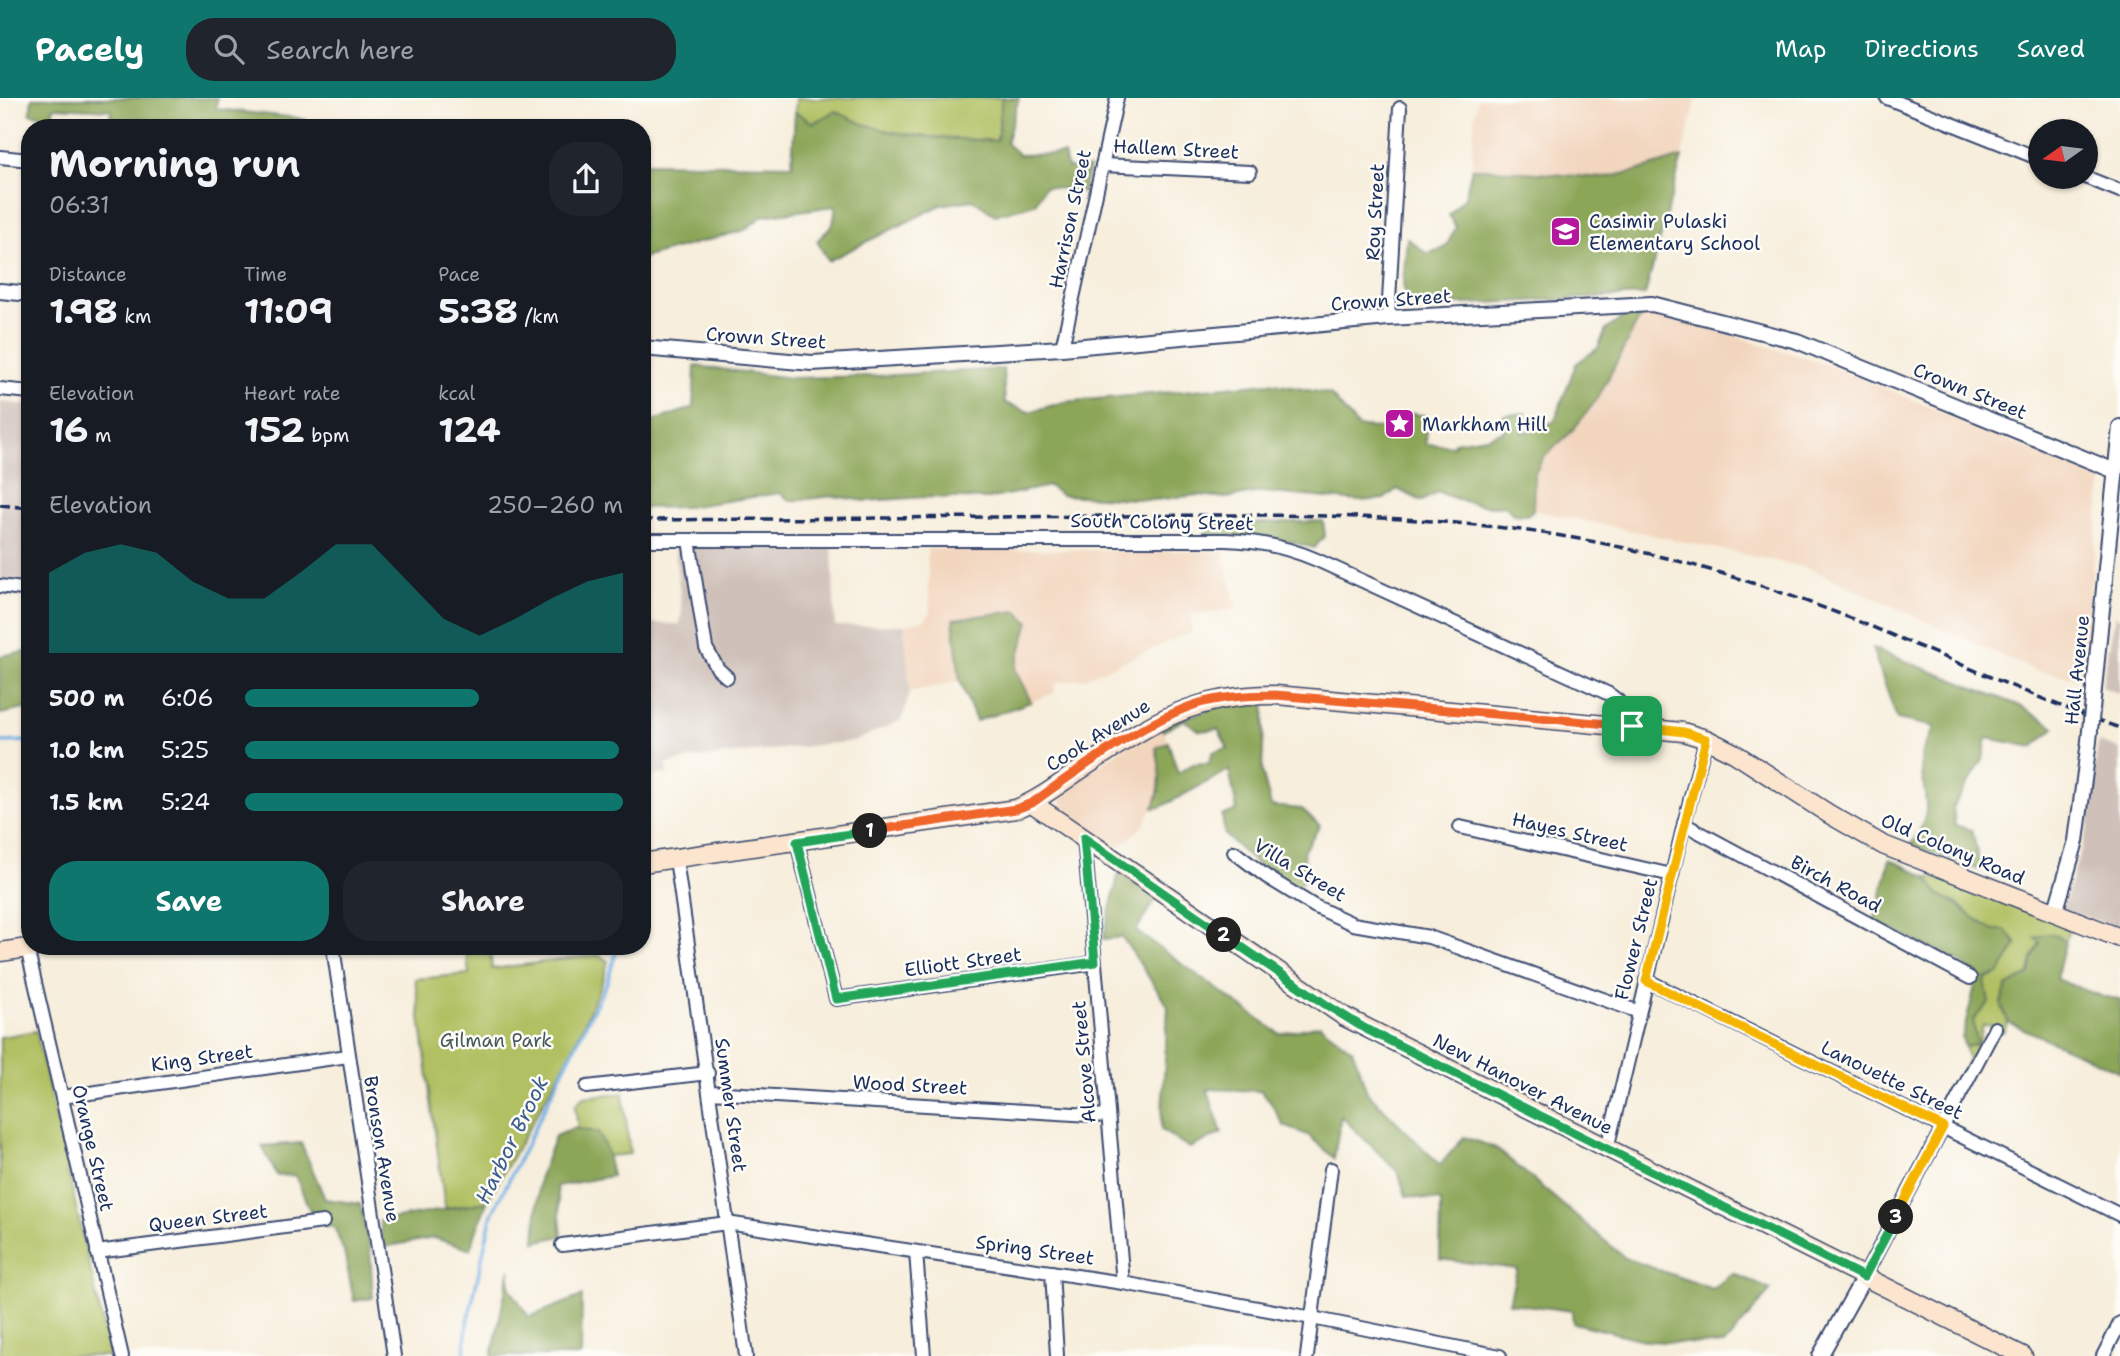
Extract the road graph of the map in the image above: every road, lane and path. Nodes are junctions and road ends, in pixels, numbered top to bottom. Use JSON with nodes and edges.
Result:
{"nodes":[{"id":1,"x":1117,"y":98,"type":"edge"},
{"id":2,"x":1887,"y":98,"type":"edge"},
{"id":3,"x":1400,"y":108,"type":"dead end"},
{"id":4,"x":2028,"y":154,"type":"edge"},
{"id":5,"x":0,"y":158,"type":"edge"},
{"id":6,"x":21,"y":159,"type":"edge"},
{"id":7,"x":1102,"y":165,"type":"junction"},
{"id":8,"x":1250,"y":172,"type":"dead end"},
{"id":9,"x":2098,"y":182,"type":"edge"},
{"id":10,"x":2120,"y":191,"type":"edge"},
{"id":11,"x":0,"y":291,"type":"edge"},
{"id":12,"x":21,"y":293,"type":"edge"},
{"id":13,"x":1388,"y":318,"type":"junction"},
{"id":14,"x":1062,"y":348,"type":"junction"},
{"id":15,"x":651,"y":349,"type":"edge"},
{"id":16,"x":0,"y":389,"type":"edge"},
{"id":17,"x":21,"y":391,"type":"edge"},
{"id":18,"x":2120,"y":428,"type":"edge"},
{"id":19,"x":2115,"y":471,"type":"junction"},
{"id":20,"x":2116,"y":506,"type":"edge"},
{"id":21,"x":651,"y":540,"type":"edge"},
{"id":22,"x":689,"y":540,"type":"junction"},
{"id":23,"x":0,"y":586,"type":"edge"},
{"id":24,"x":21,"y":589,"type":"edge"},
{"id":25,"x":727,"y":677,"type":"dead end"},
{"id":26,"x":1632,"y":726,"type":"junction"},
{"id":27,"x":1706,"y":739,"type":"junction"},
{"id":28,"x":1032,"y":803,"type":"junction"},
{"id":29,"x":1684,"y":824,"type":"junction"},
{"id":30,"x":1460,"y":827,"type":"dead end"},
{"id":31,"x":1084,"y":838,"type":"junction"},
{"id":32,"x":797,"y":842,"type":"junction"},
{"id":33,"x":1234,"y":852,"type":"dead end"},
{"id":34,"x":676,"y":859,"type":"junction"},
{"id":35,"x":651,"y":862,"type":"edge"},
{"id":36,"x":1672,"y":875,"type":"junction"},
{"id":37,"x":2055,"y":913,"type":"junction"},
{"id":38,"x":2120,"y":937,"type":"edge"},
{"id":39,"x":21,"y":949,"type":"edge"},
{"id":40,"x":0,"y":952,"type":"edge"},
{"id":41,"x":33,"y":955,"type":"edge"},
{"id":42,"x":334,"y":955,"type":"edge"},
{"id":43,"x":1095,"y":962,"type":"junction"},
{"id":44,"x":1970,"y":978,"type":"dead end"},
{"id":45,"x":1646,"y":981,"type":"junction"},
{"id":46,"x":1639,"y":1012,"type":"junction"},
{"id":47,"x":1995,"y":1028,"type":"dead end"},
{"id":48,"x":348,"y":1056,"type":"junction"},
{"id":49,"x":708,"y":1073,"type":"junction"},
{"id":50,"x":587,"y":1087,"type":"dead end"},
{"id":51,"x":710,"y":1092,"type":"junction"},
{"id":52,"x":62,"y":1097,"type":"junction"},
{"id":53,"x":1107,"y":1116,"type":"junction"},
{"id":54,"x":1943,"y":1127,"type":"junction"},
{"id":55,"x":1607,"y":1149,"type":"junction"},
{"id":56,"x":1331,"y":1169,"type":"dead end"},
{"id":57,"x":2120,"y":1215,"type":"edge"},
{"id":58,"x":323,"y":1222,"type":"dead end"},
{"id":59,"x":727,"y":1223,"type":"junction"},
{"id":60,"x":562,"y":1245,"type":"dead end"},
{"id":61,"x":97,"y":1252,"type":"junction"},
{"id":62,"x":916,"y":1252,"type":"junction"},
{"id":63,"x":1052,"y":1272,"type":"junction"},
{"id":64,"x":1864,"y":1277,"type":"junction"},
{"id":65,"x":1123,"y":1283,"type":"junction"},
{"id":66,"x":1312,"y":1318,"type":"junction"},
{"id":67,"x":2120,"y":1323,"type":"edge"},
{"id":68,"x":122,"y":1356,"type":"edge"},
{"id":69,"x":394,"y":1356,"type":"edge"},
{"id":70,"x":746,"y":1356,"type":"edge"},
{"id":71,"x":924,"y":1356,"type":"edge"},
{"id":72,"x":1057,"y":1356,"type":"edge"},
{"id":73,"x":1307,"y":1356,"type":"edge"},
{"id":74,"x":1500,"y":1356,"type":"edge"},
{"id":75,"x":1820,"y":1356,"type":"edge"},
{"id":76,"x":2023,"y":1356,"type":"edge"},
{"id":77,"x":2103,"y":1356,"type":"edge"}],
"edges":[{"from":1,"to":7,"type":"street","name":"Harrison Street"},
{"from":2,"to":4,"type":"street"},
{"from":3,"to":13,"type":"street","name":"Roy Street"},
{"from":5,"to":6,"type":"street"},
{"from":7,"to":8,"type":"street","name":"Hallem Street"},
{"from":7,"to":14,"type":"street","name":"Harrison Street"},
{"from":9,"to":10,"type":"street"},
{"from":11,"to":12,"type":"street"},
{"from":13,"to":14,"type":"street","name":"Crown Street"},
{"from":13,"to":19,"type":"street","name":"Crown Street"},
{"from":14,"to":15,"type":"street","name":"Crown Street"},
{"from":16,"to":17,"type":"street"},
{"from":18,"to":19,"type":"street","name":"Hall Avenue"},
{"from":19,"to":20,"type":"street","name":"Hall Avenue"},
{"from":20,"to":37,"type":"street","name":"Hall Avenue","bridge":true},
{"from":21,"to":22,"type":"street","name":"South Colony Street"},
{"from":22,"to":25,"type":"street"},
{"from":22,"to":26,"type":"street","name":"South Colony Street"},
{"from":23,"to":24,"type":"street"},
{"from":26,"to":27,"type":"main road","name":"Cook Avenue"},
{"from":26,"to":28,"type":"main road","name":"Cook Avenue"},
{"from":27,"to":29,"type":"street","name":"Flower Street"},
{"from":27,"to":37,"type":"main road","name":"Old Colony Road"},
{"from":28,"to":31,"type":"main road","name":"New Hanover Avenue"},
{"from":28,"to":32,"type":"main road","name":"Cook Avenue"},
{"from":29,"to":36,"type":"street","name":"Flower Street"},
{"from":29,"to":44,"type":"street","name":"Birch Road"},
{"from":30,"to":36,"type":"street","name":"Hayes Street"},
{"from":31,"to":43,"type":"street","name":"Alcove Street"},
{"from":31,"to":55,"type":"main road","name":"New Hanover Avenue"},
{"from":32,"to":34,"type":"main road","name":"Cook Avenue"},
{"from":32,"to":43,"type":"street","name":"Elliott Street"},
{"from":33,"to":46,"type":"street","name":"Villa Street"},
{"from":34,"to":35,"type":"main road","name":"Cook Avenue"},
{"from":34,"to":49,"type":"street","name":"Summer Street"},
{"from":36,"to":45,"type":"street","name":"Flower Street"},
{"from":37,"to":38,"type":"main road","name":"Old Colony Road"},
{"from":39,"to":40,"type":"main road"},
{"from":41,"to":52,"type":"street","name":"Orange Street"},
{"from":42,"to":48,"type":"street","name":"Bronson Avenue"},
{"from":43,"to":53,"type":"street","name":"Alcove Street"},
{"from":45,"to":46,"type":"street","name":"Flower Street"},
{"from":45,"to":54,"type":"street","name":"Lanouette Street"},
{"from":46,"to":55,"type":"street","name":"Flower Street"},
{"from":47,"to":54,"type":"street"},
{"from":48,"to":52,"type":"street","name":"King Street"},
{"from":48,"to":69,"type":"street","name":"Bronson Avenue"},
{"from":49,"to":50,"type":"street"},
{"from":49,"to":51,"type":"street","name":"Summer Street"},
{"from":51,"to":53,"type":"street","name":"Wood Street"},
{"from":51,"to":59,"type":"street","name":"Summer Street"},
{"from":52,"to":61,"type":"street","name":"Orange Street"},
{"from":53,"to":65,"type":"street","name":"Alcove Street"},
{"from":54,"to":57,"type":"street","name":"Lanouette Street"},
{"from":54,"to":64,"type":"street"},
{"from":55,"to":64,"type":"main road","name":"New Hanover Avenue"},
{"from":56,"to":66,"type":"street"},
{"from":58,"to":61,"type":"street","name":"Queen Street"},
{"from":59,"to":60,"type":"street","name":"Spring Street"},
{"from":59,"to":62,"type":"street","name":"Spring Street"},
{"from":59,"to":70,"type":"street","name":"Summer Street"},
{"from":61,"to":68,"type":"street","name":"Orange Street"},
{"from":62,"to":63,"type":"street","name":"Spring Street"},
{"from":62,"to":71,"type":"street"},
{"from":63,"to":65,"type":"street","name":"Spring Street"},
{"from":63,"to":72,"type":"street"},
{"from":64,"to":75,"type":"street"},
{"from":64,"to":76,"type":"main road","name":"New Hanover Avenue"},
{"from":65,"to":66,"type":"street","name":"Spring Street"},
{"from":66,"to":73,"type":"street"},
{"from":66,"to":74,"type":"street","name":"Spring Street"},
{"from":67,"to":77,"type":"street"}]}
